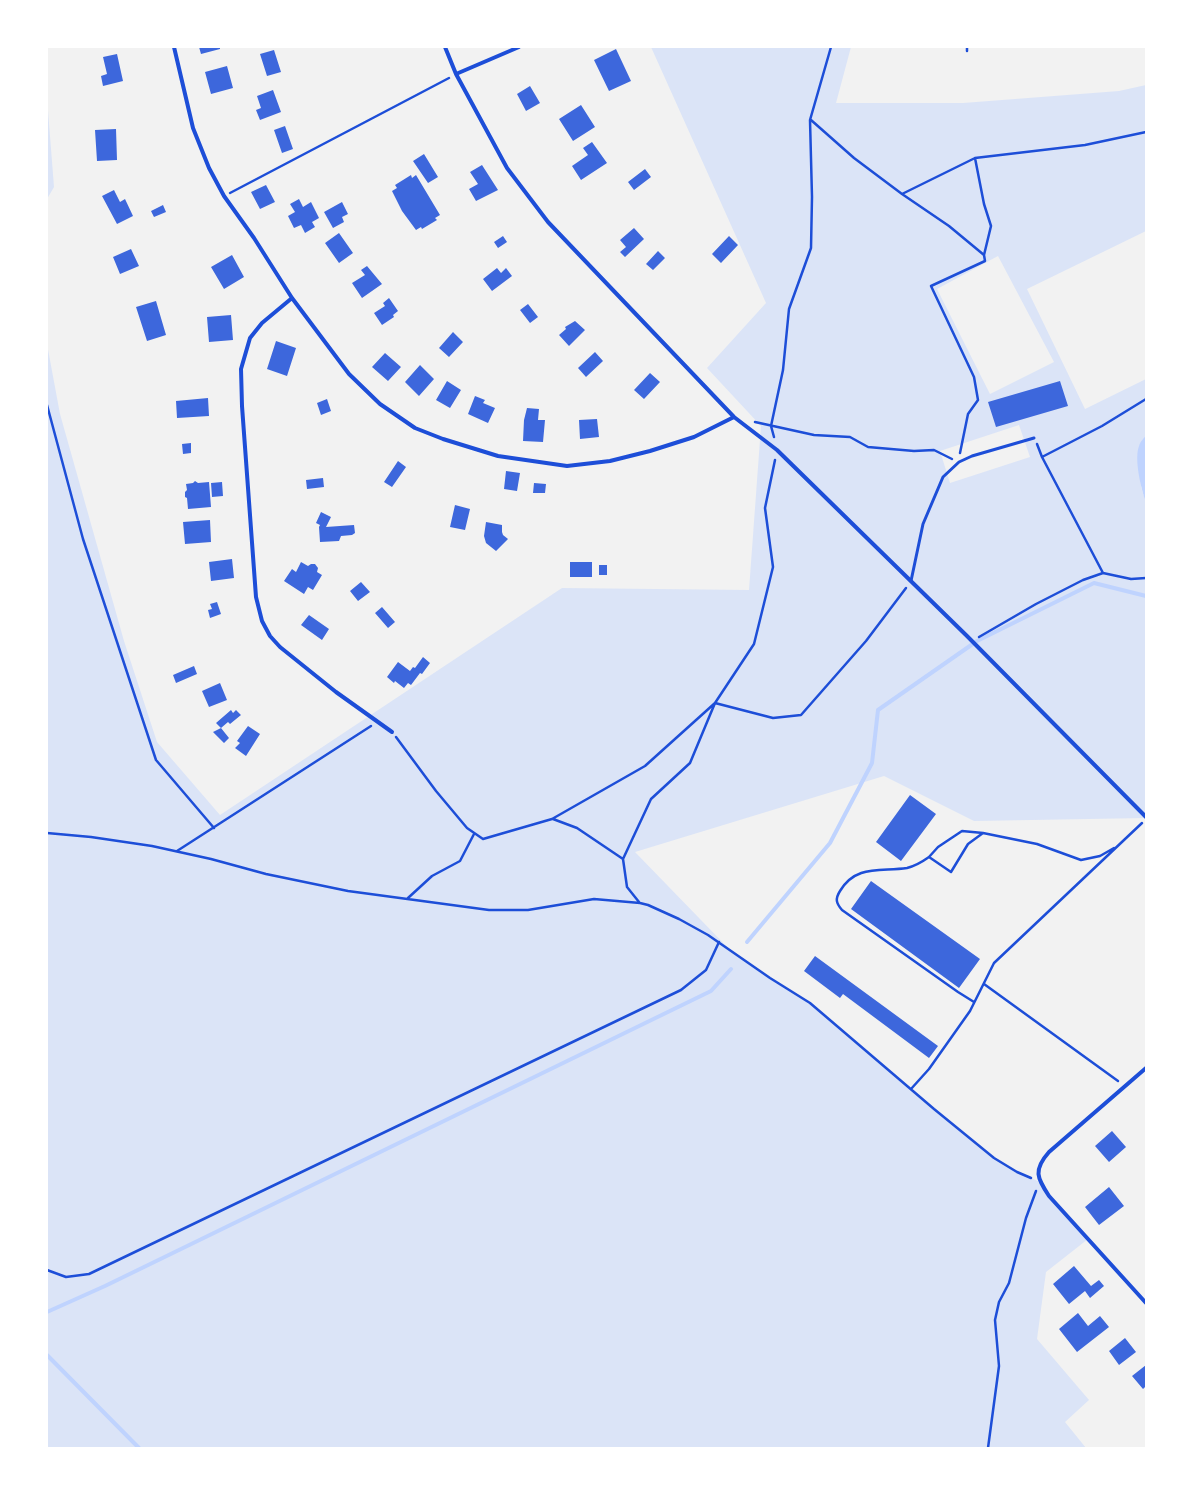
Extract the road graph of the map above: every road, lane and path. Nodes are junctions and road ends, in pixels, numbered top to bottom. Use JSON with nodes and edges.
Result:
{"nodes":[{"id":1,"x":174,"y":47,"type":"edge"},
{"id":2,"x":445,"y":47,"type":"edge"},
{"id":3,"x":519,"y":47,"type":"edge"},
{"id":4,"x":831,"y":47,"type":"edge"},
{"id":5,"x":967,"y":47,"type":"edge"},
{"id":6,"x":967,"y":51,"type":"dead end"},
{"id":7,"x":456,"y":74,"type":"junction"},
{"id":8,"x":810,"y":120,"type":"junction"},
{"id":9,"x":1146,"y":132,"type":"edge"},
{"id":10,"x":975,"y":158,"type":"junction"},
{"id":11,"x":902,"y":194,"type":"junction"},
{"id":12,"x":224,"y":196,"type":"junction"},
{"id":13,"x":984,"y":255,"type":"junction"},
{"id":14,"x":292,"y":298,"type":"junction"},
{"id":15,"x":1146,"y":399,"type":"edge"},
{"id":16,"x":47,"y":405,"type":"edge"},
{"id":17,"x":734,"y":417,"type":"junction"},
{"id":18,"x":1034,"y":438,"type":"joint"},
{"id":19,"x":777,"y":450,"type":"junction"},
{"id":20,"x":1042,"y":457,"type":"junction"},
{"id":21,"x":959,"y":462,"type":"junction"},
{"id":22,"x":1104,"y":573,"type":"junction"},
{"id":23,"x":1146,"y":578,"type":"edge"},
{"id":24,"x":911,"y":581,"type":"junction"},
{"id":25,"x":972,"y":641,"type":"junction"},
{"id":26,"x":715,"y":703,"type":"junction"},
{"id":27,"x":377,"y":721,"type":"junction"},
{"id":28,"x":392,"y":732,"type":"joint"},
{"id":29,"x":1146,"y":818,"type":"edge"},
{"id":30,"x":552,"y":819,"type":"junction"},
{"id":31,"x":214,"y":828,"type":"junction"},
{"id":32,"x":47,"y":833,"type":"edge"},
{"id":33,"x":982,"y":833,"type":"junction"},
{"id":34,"x":474,"y":834,"type":"junction"},
{"id":35,"x":1119,"y":845,"type":"junction"},
{"id":36,"x":176,"y":852,"type":"junction"},
{"id":37,"x":929,"y":857,"type":"junction"},
{"id":38,"x":623,"y":859,"type":"junction"},
{"id":39,"x":408,"y":898,"type":"junction"},
{"id":40,"x":640,"y":903,"type":"junction"},
{"id":41,"x":719,"y":942,"type":"junction"},
{"id":42,"x":984,"y":984,"type":"junction"},
{"id":43,"x":974,"y":1002,"type":"junction"},
{"id":44,"x":1146,"y":1068,"type":"edge"},
{"id":45,"x":1124,"y":1086,"type":"junction"},
{"id":46,"x":910,"y":1089,"type":"junction"},
{"id":47,"x":1040,"y":1182,"type":"junction"},
{"id":48,"x":47,"y":1270,"type":"edge"},
{"id":49,"x":1146,"y":1303,"type":"edge"},
{"id":50,"x":988,"y":1448,"type":"edge"}],
"edges":[{"from":1,"to":12,"type":"street"},
{"from":2,"to":7,"type":"street"},
{"from":3,"to":7,"type":"street"},
{"from":4,"to":8,"type":"path"},
{"from":5,"to":6,"type":"path"},
{"from":7,"to":12,"type":"path"},
{"from":7,"to":17,"type":"street"},
{"from":8,"to":11,"type":"path"},
{"from":8,"to":21,"type":"path"},
{"from":9,"to":10,"type":"path"},
{"from":10,"to":11,"type":"path"},
{"from":10,"to":13,"type":"path"},
{"from":11,"to":13,"type":"path"},
{"from":12,"to":14,"type":"street"},
{"from":13,"to":21,"type":"path"},
{"from":14,"to":17,"type":"street"},
{"from":14,"to":27,"type":"street"},
{"from":15,"to":20,"type":"path"},
{"from":16,"to":31,"type":"path"},
{"from":17,"to":19,"type":"street"},
{"from":18,"to":20,"type":"path"},
{"from":18,"to":21,"type":"lane"},
{"from":19,"to":24,"type":"street"},
{"from":19,"to":26,"type":"path"},
{"from":20,"to":22,"type":"path"},
{"from":21,"to":24,"type":"lane"},
{"from":22,"to":23,"type":"path"},
{"from":22,"to":25,"type":"path"},
{"from":24,"to":25,"type":"street"},
{"from":24,"to":26,"type":"path"},
{"from":25,"to":29,"type":"street"},
{"from":26,"to":30,"type":"path"},
{"from":26,"to":38,"type":"path"},
{"from":27,"to":28,"type":"street"},
{"from":27,"to":31,"type":"path"},
{"from":28,"to":34,"type":"path"},
{"from":29,"to":35,"type":"path"},
{"from":30,"to":34,"type":"path"},
{"from":30,"to":38,"type":"path"},
{"from":31,"to":36,"type":"path"},
{"from":32,"to":36,"type":"path"},
{"from":33,"to":35,"type":"path"},
{"from":33,"to":37,"type":"path"},
{"from":33,"to":37,"type":"path"},
{"from":34,"to":39,"type":"path"},
{"from":35,"to":42,"type":"path"},
{"from":36,"to":39,"type":"path"},
{"from":37,"to":43,"type":"path"},
{"from":38,"to":40,"type":"path"},
{"from":39,"to":40,"type":"path"},
{"from":40,"to":41,"type":"path"},
{"from":41,"to":46,"type":"path"},
{"from":41,"to":48,"type":"path"},
{"from":42,"to":43,"type":"path"},
{"from":42,"to":45,"type":"path"},
{"from":43,"to":46,"type":"path"},
{"from":44,"to":45,"type":"street"},
{"from":45,"to":47,"type":"street"},
{"from":46,"to":47,"type":"path"},
{"from":47,"to":49,"type":"street"},
{"from":47,"to":50,"type":"path"}]}
